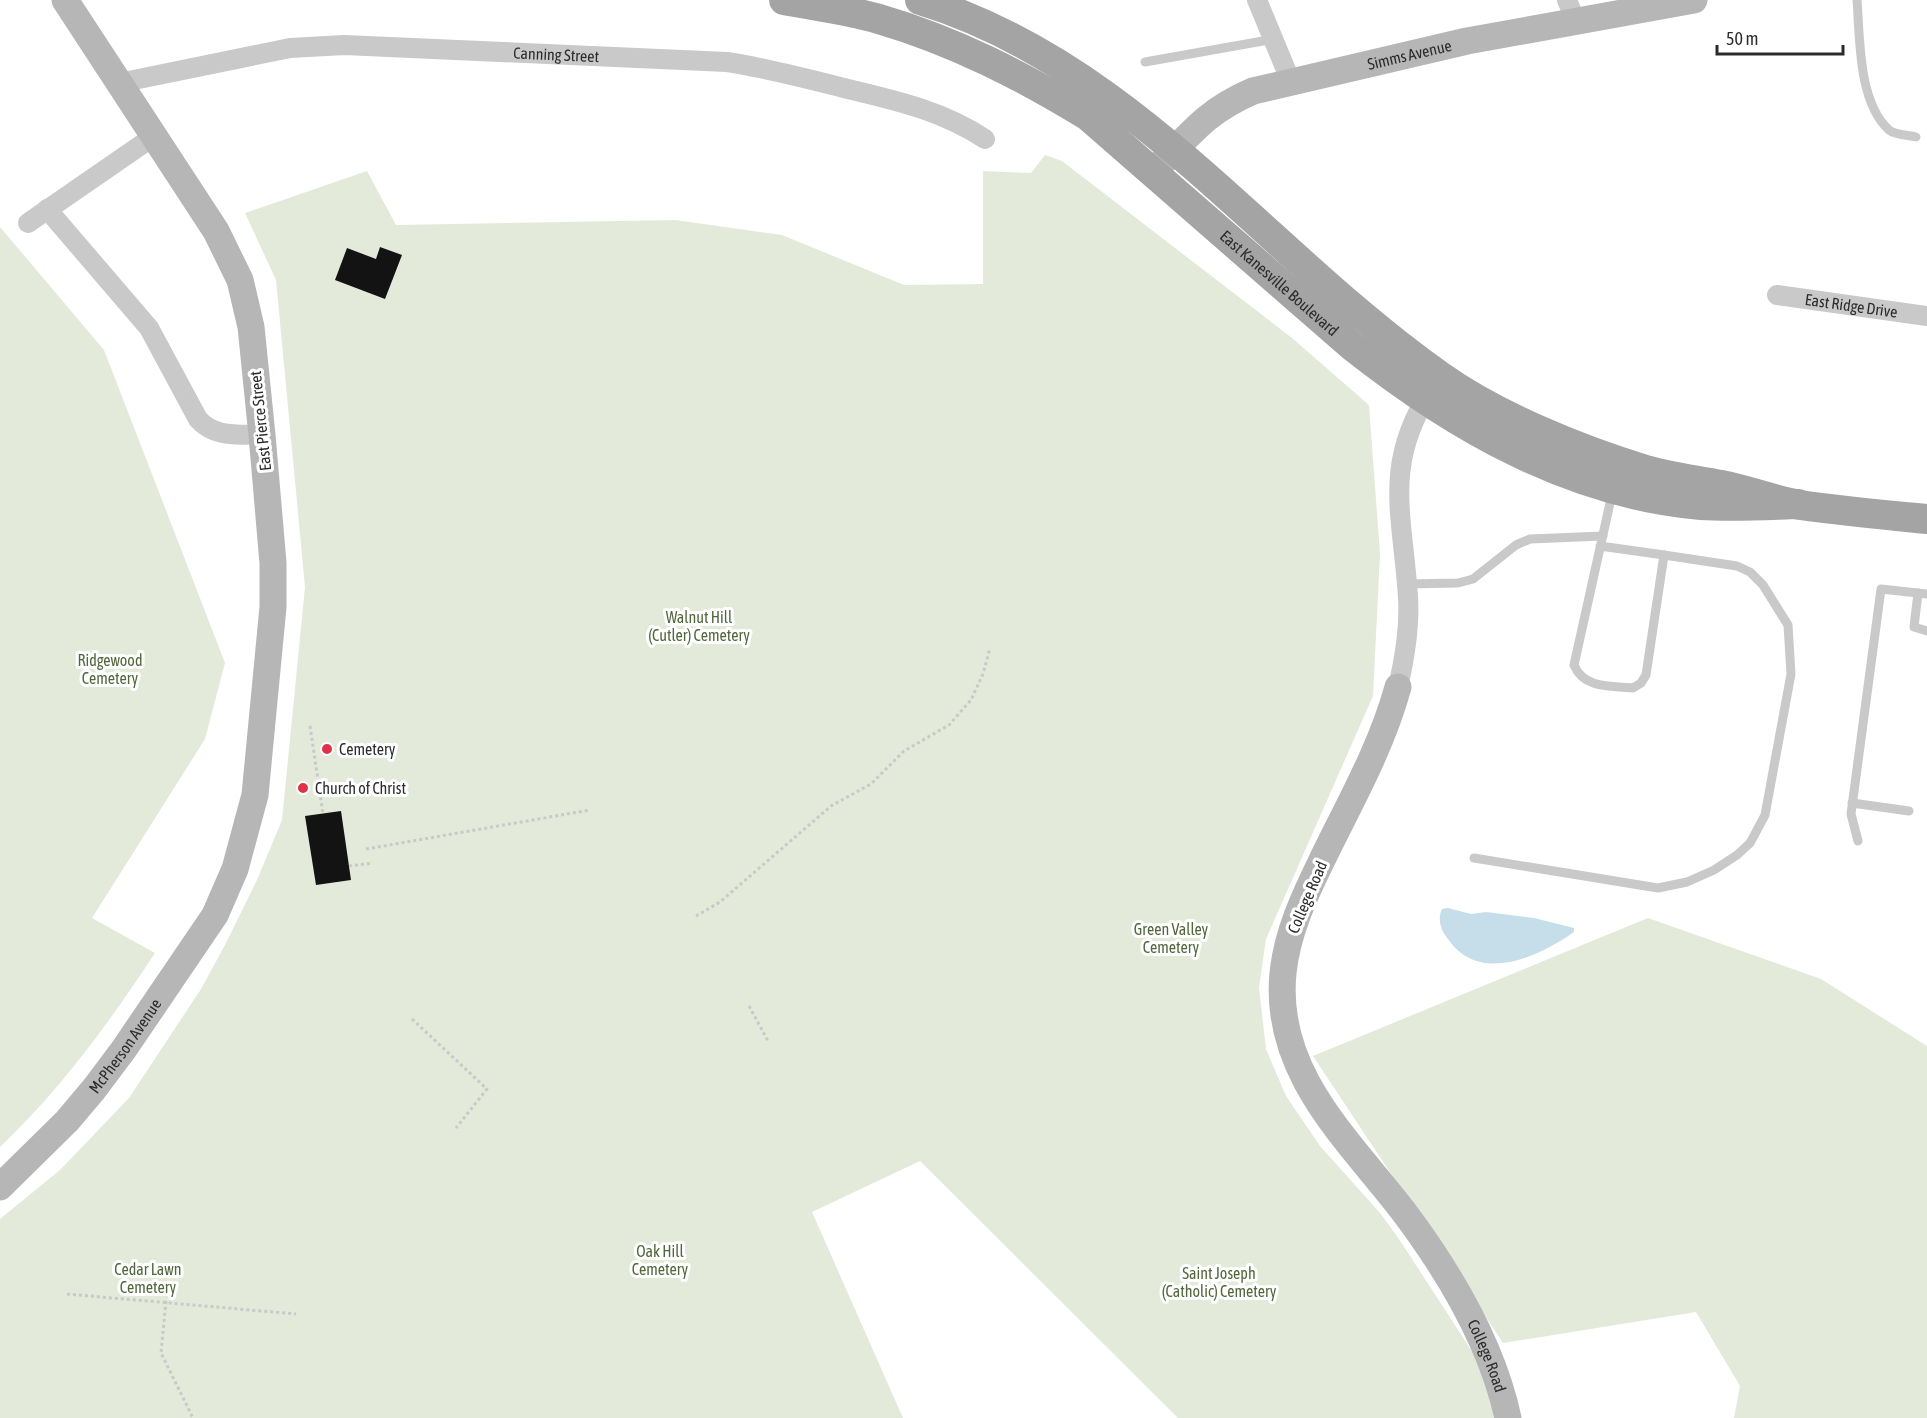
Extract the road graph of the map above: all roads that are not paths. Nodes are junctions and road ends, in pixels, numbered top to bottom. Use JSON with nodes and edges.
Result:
{"nodes":[{"id":1,"x":65,"y":0,"type":"edge"},
{"id":2,"x":784,"y":0,"type":"edge"},
{"id":3,"x":920,"y":0,"type":"edge"},
{"id":4,"x":1257,"y":0,"type":"edge"},
{"id":5,"x":1694,"y":0,"type":"edge"},
{"id":6,"x":1857,"y":0,"type":"edge"},
{"id":7,"x":1572,"y":11,"type":"edge"},
{"id":8,"x":1274,"y":39,"type":"junction"},
{"id":9,"x":1145,"y":62,"type":"dead end"},
{"id":10,"x":1291,"y":82,"type":"junction"},
{"id":11,"x":119,"y":83,"type":"junction"},
{"id":12,"x":154,"y":136,"type":"junction"},
{"id":13,"x":1916,"y":137,"type":"dead end"},
{"id":14,"x":985,"y":139,"type":"dead end"},
{"id":15,"x":1175,"y":150,"type":"junction"},
{"id":16,"x":1154,"y":172,"type":"junction"},
{"id":17,"x":47,"y":209,"type":"junction"},
{"id":18,"x":28,"y":223,"type":"dead end"},
{"id":19,"x":1777,"y":295,"type":"dead end"},
{"id":20,"x":1927,"y":316,"type":"edge"},
{"id":21,"x":1432,"y":388,"type":"junction"},
{"id":22,"x":262,"y":435,"type":"junction"},
{"id":23,"x":1613,"y":488,"type":"junction"},
{"id":24,"x":1798,"y":504,"type":"junction"},
{"id":25,"x":1927,"y":519,"type":"edge"},
{"id":26,"x":1603,"y":536,"type":"junction"},
{"id":27,"x":1600,"y":546,"type":"junction"},
{"id":28,"x":1664,"y":555,"type":"junction"},
{"id":29,"x":1406,"y":584,"type":"junction"},
{"id":30,"x":1922,"y":593,"type":"edge"},
{"id":31,"x":1927,"y":632,"type":"edge"},
{"id":32,"x":1398,"y":687,"type":"joint"},
{"id":33,"x":1852,"y":804,"type":"junction"},
{"id":34,"x":1909,"y":811,"type":"dead end"},
{"id":35,"x":1858,"y":841,"type":"dead end"},
{"id":36,"x":1474,"y":858,"type":"dead end"},
{"id":37,"x":226,"y":887,"type":"joint"},
{"id":38,"x":0,"y":1187,"type":"edge"},
{"id":39,"x":1508,"y":1418,"type":"edge"}],
"edges":[{"from":1,"to":11,"type":"street","name":"East Pierce Street"},
{"from":2,"to":16,"type":"main road","name":"East Kanesville Boulevard"},
{"from":3,"to":15,"type":"main road","name":"East Kanesville Boulevard"},
{"from":4,"to":8,"type":"street"},
{"from":5,"to":7,"type":"street","name":"Simms Avenue"},
{"from":6,"to":13,"type":"lane"},
{"from":7,"to":10,"type":"street","name":"Simms Avenue"},
{"from":8,"to":9,"type":"lane"},
{"from":8,"to":10,"type":"street"},
{"from":10,"to":15,"type":"street","name":"Simms Avenue"},
{"from":11,"to":12,"type":"street","name":"East Pierce Street"},
{"from":11,"to":14,"type":"street","name":"Canning Street"},
{"from":12,"to":17,"type":"street"},
{"from":12,"to":22,"type":"street","name":"East Pierce Street"},
{"from":15,"to":16,"type":"street","name":"Simms Avenue"},
{"from":15,"to":21,"type":"main road","name":"East Kanesville Boulevard"},
{"from":16,"to":21,"type":"main road","name":"East Kanesville Boulevard"},
{"from":17,"to":18,"type":"street"},
{"from":17,"to":22,"type":"street"},
{"from":19,"to":20,"type":"street","name":"East Ridge Drive"},
{"from":21,"to":23,"type":"main road","name":"East Kanesville Boulevard"},
{"from":21,"to":24,"type":"main road","name":"East Kanesville Boulevard"},
{"from":21,"to":29,"type":"street","name":"College Road"},
{"from":22,"to":37,"type":"street","name":"East Pierce Street"},
{"from":23,"to":24,"type":"main road","name":"East Kanesville Boulevard"},
{"from":23,"to":26,"type":"lane"},
{"from":24,"to":25,"type":"main road","name":"East Kanesville Boulevard"},
{"from":26,"to":27,"type":"lane"},
{"from":26,"to":29,"type":"lane"},
{"from":27,"to":28,"type":"lane"},
{"from":27,"to":28,"type":"lane"},
{"from":28,"to":36,"type":"lane"},
{"from":29,"to":32,"type":"street","name":"College Road"},
{"from":30,"to":31,"type":"lane"},
{"from":30,"to":33,"type":"lane"},
{"from":32,"to":39,"type":"street","name":"College Road"},
{"from":33,"to":34,"type":"lane"},
{"from":33,"to":35,"type":"lane"},
{"from":37,"to":38,"type":"street","name":"McPherson Avenue"}]}
